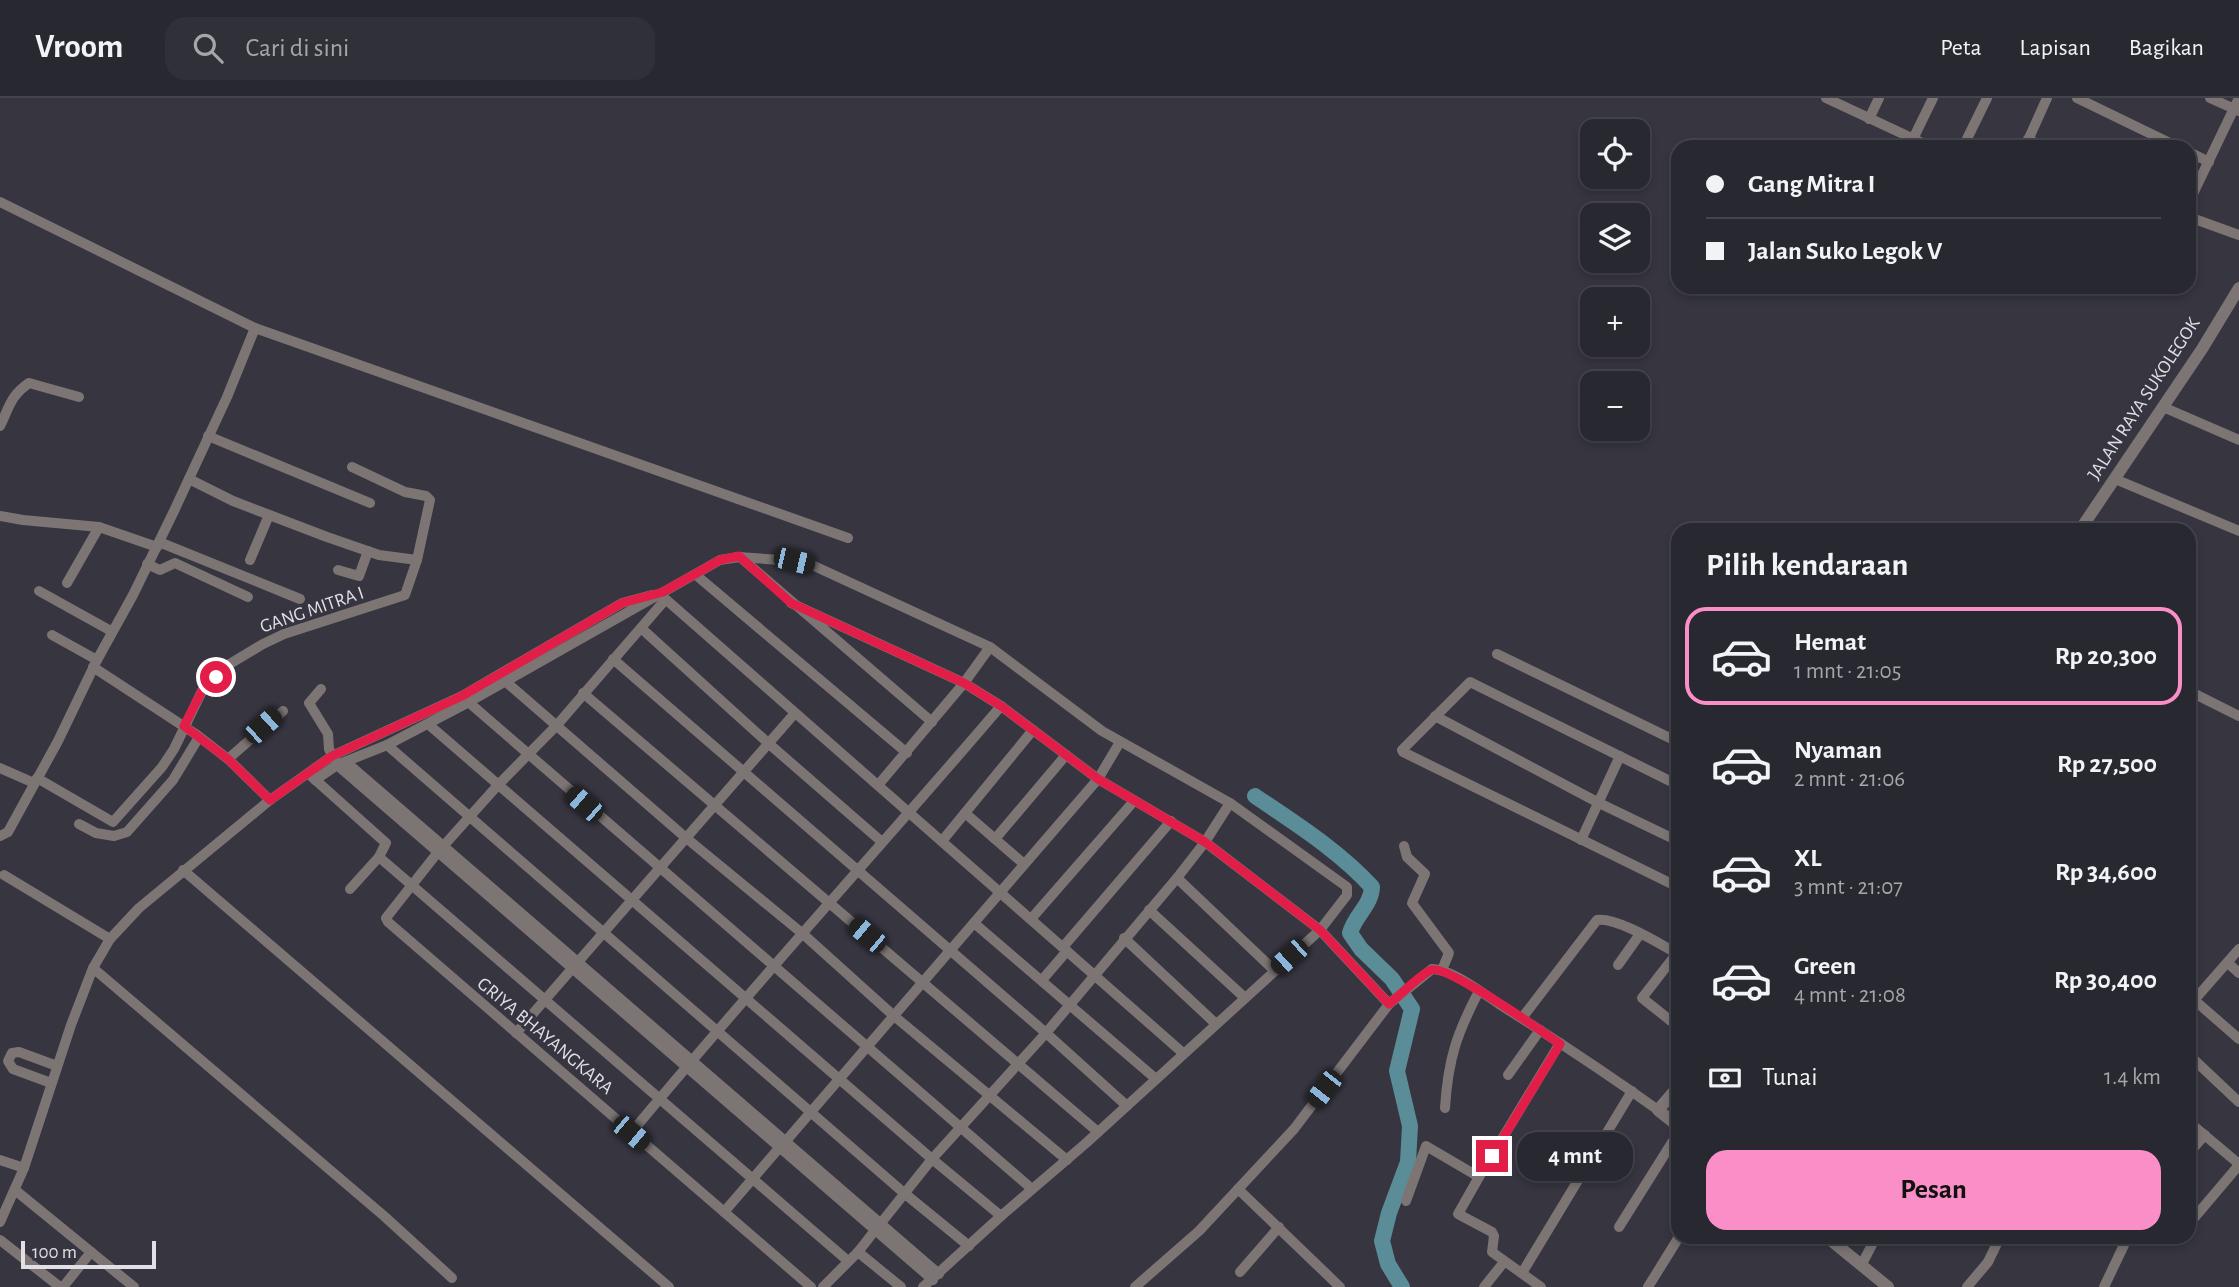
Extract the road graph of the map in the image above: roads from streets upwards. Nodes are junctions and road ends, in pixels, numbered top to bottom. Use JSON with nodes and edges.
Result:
{"nodes":[{"id":1,"x":1826,"y":98,"type":"edge"},
{"id":2,"x":1879,"y":98,"type":"edge"},
{"id":3,"x":1933,"y":98,"type":"edge"},
{"id":4,"x":1987,"y":98,"type":"edge"},
{"id":5,"x":2047,"y":98,"type":"edge"},
{"id":6,"x":2077,"y":98,"type":"edge"},
{"id":7,"x":2210,"y":98,"type":"edge"},
{"id":8,"x":2239,"y":98,"type":"edge"},
{"id":9,"x":2236,"y":110,"type":"edge"},
{"id":10,"x":1869,"y":119,"type":"junction"},
{"id":11,"x":1913,"y":139,"type":"joint"},
{"id":12,"x":1966,"y":140,"type":"edge"},
{"id":13,"x":2027,"y":140,"type":"edge"},
{"id":14,"x":2164,"y":140,"type":"edge"},
{"id":15,"x":2196,"y":156,"type":"edge"},
{"id":16,"x":2209,"y":162,"type":"junction"},
{"id":17,"x":2196,"y":188,"type":"edge"},
{"id":18,"x":0,"y":202,"type":"edge"},
{"id":19,"x":2196,"y":220,"type":"edge"},
{"id":20,"x":2239,"y":235,"type":"edge"},
{"id":21,"x":2239,"y":288,"type":"edge"},
{"id":22,"x":255,"y":328,"type":"junction"},
{"id":23,"x":79,"y":397,"type":"dead end"},
{"id":24,"x":2163,"y":407,"type":"junction"},
{"id":25,"x":1,"y":422,"type":"edge"},
{"id":26,"x":208,"y":436,"type":"junction"},
{"id":27,"x":2239,"y":440,"type":"edge"},
{"id":28,"x":352,"y":467,"type":"dead end"},
{"id":29,"x":189,"y":479,"type":"junction"},
{"id":30,"x":2115,"y":479,"type":"junction"},
{"id":31,"x":370,"y":503,"type":"dead end"},
{"id":32,"x":269,"y":514,"type":"junction"},
{"id":33,"x":0,"y":516,"type":"edge"},
{"id":34,"x":2085,"y":523,"type":"edge"},
{"id":35,"x":99,"y":527,"type":"junction"},
{"id":36,"x":2239,"y":531,"type":"edge"},
{"id":37,"x":848,"y":538,"type":"dead end"},
{"id":38,"x":158,"y":545,"type":"junction"},
{"id":39,"x":368,"y":551,"type":"junction"},
{"id":40,"x":739,"y":556,"type":"junction"},
{"id":41,"x":250,"y":560,"type":"dead end"},
{"id":42,"x":417,"y":560,"type":"junction"},
{"id":43,"x":147,"y":564,"type":"junction"},
{"id":44,"x":338,"y":570,"type":"dead end"},
{"id":45,"x":696,"y":575,"type":"junction"},
{"id":46,"x":67,"y":583,"type":"dead end"},
{"id":47,"x":39,"y":590,"type":"dead end"},
{"id":48,"x":662,"y":595,"type":"junction"},
{"id":49,"x":248,"y":597,"type":"dead end"},
{"id":50,"x":300,"y":599,"type":"dead end"},
{"id":51,"x":791,"y":603,"type":"junction"},
{"id":52,"x":641,"y":628,"type":"junction"},
{"id":53,"x":111,"y":631,"type":"junction"},
{"id":54,"x":52,"y":635,"type":"dead end"},
{"id":55,"x":990,"y":647,"type":"junction"},
{"id":56,"x":1497,"y":654,"type":"dead end"},
{"id":57,"x":613,"y":659,"type":"junction"},
{"id":58,"x":95,"y":664,"type":"junction"},
{"id":59,"x":506,"y":681,"type":"junction"},
{"id":60,"x":964,"y":683,"type":"junction"},
{"id":61,"x":321,"y":689,"type":"dead end"},
{"id":62,"x":583,"y":692,"type":"junction"},
{"id":63,"x":2196,"y":694,"type":"edge"},
{"id":64,"x":465,"y":699,"type":"junction"},
{"id":65,"x":1001,"y":706,"type":"junction"},
{"id":66,"x":283,"y":711,"type":"dead end"},
{"id":67,"x":795,"y":713,"type":"junction"},
{"id":68,"x":1435,"y":716,"type":"junction"},
{"id":69,"x":2239,"y":716,"type":"edge"},
{"id":70,"x":932,"y":722,"type":"junction"},
{"id":71,"x":428,"y":724,"type":"junction"},
{"id":72,"x":557,"y":724,"type":"junction"},
{"id":73,"x":184,"y":726,"type":"junction"},
{"id":74,"x":1033,"y":730,"type":"junction"},
{"id":75,"x":198,"y":736,"type":"junction"},
{"id":76,"x":1671,"y":739,"type":"edge"},
{"id":77,"x":1120,"y":742,"type":"junction"},
{"id":78,"x":768,"y":743,"type":"junction"},
{"id":79,"x":387,"y":745,"type":"junction"},
{"id":80,"x":907,"y":753,"type":"junction"},
{"id":81,"x":528,"y":755,"type":"junction"},
{"id":82,"x":1066,"y":755,"type":"junction"},
{"id":83,"x":1620,"y":756,"type":"junction"},
{"id":84,"x":228,"y":759,"type":"junction"},
{"id":85,"x":338,"y":761,"type":"junction"},
{"id":86,"x":0,"y":768,"type":"edge"},
{"id":87,"x":742,"y":772,"type":"junction"},
{"id":88,"x":312,"y":777,"type":"junction"},
{"id":89,"x":1098,"y":779,"type":"junction"},
{"id":90,"x":36,"y":780,"type":"junction"},
{"id":91,"x":1671,"y":782,"type":"edge"},
{"id":92,"x":878,"y":784,"type":"junction"},
{"id":93,"x":498,"y":785,"type":"junction"},
{"id":94,"x":270,"y":800,"type":"junction"},
{"id":95,"x":1134,"y":801,"type":"junction"},
{"id":96,"x":1230,"y":803,"type":"junction"},
{"id":97,"x":1599,"y":803,"type":"junction"},
{"id":98,"x":713,"y":805,"type":"junction"},
{"id":99,"x":911,"y":812,"type":"junction"},
{"id":100,"x":965,"y":813,"type":"junction"},
{"id":101,"x":470,"y":817,"type":"junction"},
{"id":102,"x":1171,"y":821,"type":"junction"},
{"id":103,"x":79,"y":824,"type":"dead end"},
{"id":104,"x":0,"y":836,"type":"edge"},
{"id":105,"x":685,"y":837,"type":"junction"},
{"id":106,"x":995,"y":838,"type":"junction"},
{"id":107,"x":1671,"y":838,"type":"edge"},
{"id":108,"x":1581,"y":840,"type":"junction"},
{"id":109,"x":942,"y":841,"type":"junction"},
{"id":110,"x":882,"y":842,"type":"junction"},
{"id":111,"x":1205,"y":842,"type":"junction"},
{"id":112,"x":1404,"y":846,"type":"dead end"},
{"id":113,"x":441,"y":849,"type":"junction"},
{"id":114,"x":379,"y":857,"type":"junction"},
{"id":115,"x":1024,"y":864,"type":"junction"},
{"id":116,"x":658,"y":868,"type":"junction"},
{"id":117,"x":183,"y":870,"type":"junction"},
{"id":118,"x":858,"y":871,"type":"junction"},
{"id":119,"x":4,"y":875,"type":"dead end"},
{"id":120,"x":1177,"y":878,"type":"junction"},
{"id":121,"x":1671,"y":884,"type":"edge"},
{"id":122,"x":410,"y":886,"type":"junction"},
{"id":123,"x":351,"y":889,"type":"dead end"},
{"id":124,"x":1001,"y":893,"type":"junction"},
{"id":125,"x":630,"y":899,"type":"junction"},
{"id":126,"x":829,"y":902,"type":"junction"},
{"id":127,"x":1149,"y":910,"type":"junction"},
{"id":128,"x":1031,"y":919,"type":"junction"},
{"id":129,"x":974,"y":923,"type":"junction"},
{"id":130,"x":1320,"y":930,"type":"junction"},
{"id":131,"x":602,"y":932,"type":"junction"},
{"id":132,"x":803,"y":934,"type":"junction"},
{"id":133,"x":1640,"y":934,"type":"junction"},
{"id":134,"x":1124,"y":938,"type":"junction"},
{"id":135,"x":110,"y":939,"type":"junction"},
{"id":136,"x":1065,"y":949,"type":"junction"},
{"id":137,"x":2239,"y":949,"type":"edge"},
{"id":138,"x":1671,"y":950,"type":"edge"},
{"id":139,"x":950,"y":952,"type":"junction"},
{"id":140,"x":1671,"y":963,"type":"edge"},
{"id":141,"x":2228,"y":963,"type":"junction"},
{"id":142,"x":1618,"y":965,"type":"dead end"},
{"id":143,"x":574,"y":966,"type":"junction"},
{"id":144,"x":775,"y":966,"type":"junction"},
{"id":145,"x":93,"y":968,"type":"junction"},
{"id":146,"x":1274,"y":970,"type":"junction"},
{"id":147,"x":1442,"y":970,"type":"junction"},
{"id":148,"x":2239,"y":973,"type":"edge"},
{"id":149,"x":1094,"y":975,"type":"junction"},
{"id":150,"x":1042,"y":980,"type":"junction"},
{"id":151,"x":924,"y":983,"type":"junction"},
{"id":152,"x":1479,"y":991,"type":"junction"},
{"id":153,"x":2196,"y":996,"type":"edge"},
{"id":154,"x":1244,"y":997,"type":"junction"},
{"id":155,"x":745,"y":998,"type":"junction"},
{"id":156,"x":544,"y":1000,"type":"junction"},
{"id":157,"x":1389,"y":1004,"type":"junction"},
{"id":158,"x":1069,"y":1005,"type":"junction"},
{"id":159,"x":2196,"y":1005,"type":"edge"},
{"id":160,"x":894,"y":1016,"type":"junction"},
{"id":161,"x":1522,"y":1018,"type":"junction"},
{"id":162,"x":1671,"y":1021,"type":"edge"},
{"id":163,"x":1215,"y":1023,"type":"junction"},
{"id":164,"x":717,"y":1030,"type":"junction"},
{"id":165,"x":1539,"y":1030,"type":"junction"},
{"id":166,"x":516,"y":1033,"type":"junction"},
{"id":167,"x":1045,"y":1033,"type":"junction"},
{"id":168,"x":2239,"y":1039,"type":"edge"},
{"id":169,"x":1560,"y":1044,"type":"junction"},
{"id":170,"x":867,"y":1046,"type":"junction"},
{"id":171,"x":1183,"y":1053,"type":"junction"},
{"id":172,"x":2196,"y":1062,"type":"edge"},
{"id":173,"x":689,"y":1063,"type":"junction"},
{"id":174,"x":1017,"y":1064,"type":"junction"},
{"id":175,"x":57,"y":1066,"type":"junction"},
{"id":176,"x":1508,"y":1075,"type":"dead end"},
{"id":177,"x":839,"y":1079,"type":"junction"},
{"id":178,"x":1156,"y":1079,"type":"junction"},
{"id":179,"x":51,"y":1083,"type":"junction"},
{"id":180,"x":1632,"y":1091,"type":"junction"},
{"id":181,"x":1671,"y":1095,"type":"edge"},
{"id":182,"x":989,"y":1097,"type":"junction"},
{"id":183,"x":659,"y":1100,"type":"junction"},
{"id":184,"x":2239,"y":1102,"type":"edge"},
{"id":185,"x":1127,"y":1106,"type":"junction"},
{"id":186,"x":1445,"y":1108,"type":"dead end"},
{"id":187,"x":1658,"y":1110,"type":"junction"},
{"id":188,"x":812,"y":1112,"type":"junction"},
{"id":189,"x":1671,"y":1120,"type":"edge"},
{"id":190,"x":960,"y":1127,"type":"junction"},
{"id":191,"x":2196,"y":1128,"type":"edge"},
{"id":192,"x":1098,"y":1132,"type":"junction"},
{"id":193,"x":631,"y":1133,"type":"junction"},
{"id":194,"x":2205,"y":1135,"type":"junction"},
{"id":195,"x":782,"y":1144,"type":"junction"},
{"id":196,"x":1671,"y":1144,"type":"edge"},
{"id":197,"x":2196,"y":1145,"type":"edge"},
{"id":198,"x":932,"y":1159,"type":"junction"},
{"id":199,"x":0,"y":1160,"type":"edge"},
{"id":200,"x":1067,"y":1160,"type":"junction"},
{"id":201,"x":2239,"y":1164,"type":"edge"},
{"id":202,"x":24,"y":1168,"type":"junction"},
{"id":203,"x":1479,"y":1177,"type":"junction"},
{"id":204,"x":752,"y":1179,"type":"junction"},
{"id":205,"x":1032,"y":1189,"type":"junction"},
{"id":206,"x":1238,"y":1189,"type":"junction"},
{"id":207,"x":15,"y":1190,"type":"junction"},
{"id":208,"x":904,"y":1193,"type":"junction"},
{"id":209,"x":1406,"y":1201,"type":"dead end"},
{"id":210,"x":724,"y":1212,"type":"junction"},
{"id":211,"x":1002,"y":1216,"type":"junction"},
{"id":212,"x":2196,"y":1216,"type":"edge"},
{"id":213,"x":0,"y":1222,"type":"edge"},
{"id":214,"x":879,"y":1226,"type":"junction"},
{"id":215,"x":1279,"y":1227,"type":"junction"},
{"id":216,"x":1619,"y":1227,"type":"dead end"},
{"id":217,"x":0,"y":1240,"type":"edge"},
{"id":218,"x":1675,"y":1244,"type":"edge"},
{"id":219,"x":1836,"y":1244,"type":"edge"},
{"id":220,"x":1872,"y":1244,"type":"edge"},
{"id":221,"x":1997,"y":1244,"type":"edge"},
{"id":222,"x":2124,"y":1245,"type":"dead end"},
{"id":223,"x":969,"y":1246,"type":"junction"},
{"id":224,"x":91,"y":1252,"type":"junction"},
{"id":225,"x":859,"y":1252,"type":"junction"},
{"id":226,"x":848,"y":1261,"type":"junction"},
{"id":227,"x":1504,"y":1262,"type":"junction"},
{"id":228,"x":1862,"y":1264,"type":"junction"},
{"id":229,"x":1240,"y":1272,"type":"dead end"},
{"id":230,"x":1522,"y":1273,"type":"junction"},
{"id":231,"x":936,"y":1277,"type":"junction"},
{"id":232,"x":452,"y":1278,"type":"dead end"},
{"id":233,"x":1538,"y":1286,"type":"edge"},
{"id":234,"x":62,"y":1287,"type":"edge"},
{"id":235,"x":134,"y":1287,"type":"edge"},
{"id":236,"x":669,"y":1287,"type":"edge"},
{"id":237,"x":811,"y":1287,"type":"edge"},
{"id":238,"x":823,"y":1287,"type":"edge"},
{"id":239,"x":901,"y":1287,"type":"edge"},
{"id":240,"x":923,"y":1287,"type":"edge"},
{"id":241,"x":1135,"y":1287,"type":"edge"},
{"id":242,"x":1340,"y":1287,"type":"edge"},
{"id":243,"x":1484,"y":1287,"type":"edge"},
{"id":244,"x":1648,"y":1287,"type":"edge"},
{"id":245,"x":1888,"y":1287,"type":"edge"},
{"id":246,"x":1966,"y":1287,"type":"edge"},
{"id":247,"x":2104,"y":1287,"type":"edge"}],
"edges":[{"from":1,"to":10,"type":"street"},
{"from":2,"to":10,"type":"street"},
{"from":3,"to":11,"type":"street"},
{"from":4,"to":12,"type":"street"},
{"from":5,"to":13,"type":"street"},
{"from":6,"to":14,"type":"street"},
{"from":7,"to":9,"type":"street"},
{"from":8,"to":9,"type":"street"},
{"from":9,"to":16,"type":"street"},
{"from":10,"to":11,"type":"street"},
{"from":15,"to":16,"type":"street"},
{"from":16,"to":17,"type":"street"},
{"from":18,"to":22,"type":"street"},
{"from":19,"to":20,"type":"street"},
{"from":21,"to":24,"type":"street","name":"JALAN RAYA SUKOLEGOK"},
{"from":22,"to":26,"type":"street"},
{"from":22,"to":37,"type":"street"},
{"from":23,"to":25,"type":"street"},
{"from":24,"to":27,"type":"street"},
{"from":24,"to":30,"type":"street","name":"JALAN RAYA SUKOLEGOK"},
{"from":26,"to":29,"type":"street"},
{"from":26,"to":31,"type":"street"},
{"from":28,"to":42,"type":"street"},
{"from":29,"to":32,"type":"street"},
{"from":29,"to":38,"type":"street"},
{"from":30,"to":34,"type":"street","name":"JALAN RAYA SUKOLEGOK"},
{"from":30,"to":36,"type":"street"},
{"from":32,"to":39,"type":"street"},
{"from":32,"to":41,"type":"street"},
{"from":33,"to":35,"type":"street"},
{"from":35,"to":38,"type":"street"},
{"from":35,"to":46,"type":"street"},
{"from":38,"to":43,"type":"street"},
{"from":38,"to":50,"type":"street"},
{"from":39,"to":42,"type":"street"},
{"from":39,"to":44,"type":"street"},
{"from":40,"to":45,"type":"street"},
{"from":40,"to":51,"type":"street"},
{"from":40,"to":55,"type":"street"},
{"from":42,"to":73,"type":"street","name":"GANG MITRA I"},
{"from":43,"to":49,"type":"street"},
{"from":43,"to":53,"type":"street"},
{"from":45,"to":48,"type":"street"},
{"from":45,"to":80,"type":"street"},
{"from":47,"to":53,"type":"street"},
{"from":48,"to":52,"type":"street"},
{"from":48,"to":59,"type":"street"},
{"from":48,"to":64,"type":"street"},
{"from":48,"to":67,"type":"street"},
{"from":51,"to":60,"type":"street"},
{"from":51,"to":70,"type":"street"},
{"from":52,"to":57,"type":"street"},
{"from":52,"to":78,"type":"street"},
{"from":53,"to":58,"type":"street"},
{"from":54,"to":58,"type":"street"},
{"from":55,"to":60,"type":"street"},
{"from":55,"to":77,"type":"street"},
{"from":56,"to":76,"type":"street"},
{"from":57,"to":62,"type":"street"},
{"from":57,"to":87,"type":"street"},
{"from":58,"to":73,"type":"street"},
{"from":58,"to":90,"type":"street"},
{"from":59,"to":64,"type":"street"},
{"from":59,"to":72,"type":"street"},
{"from":60,"to":65,"type":"street"},
{"from":60,"to":70,"type":"street"},
{"from":61,"to":85,"type":"street"},
{"from":62,"to":72,"type":"street"},
{"from":62,"to":98,"type":"street"},
{"from":63,"to":69,"type":"street"},
{"from":64,"to":71,"type":"street"},
{"from":64,"to":81,"type":"street"},
{"from":64,"to":85,"type":"street"},
{"from":65,"to":74,"type":"street"},
{"from":65,"to":99,"type":"street"},
{"from":66,"to":84,"type":"street"},
{"from":67,"to":78,"type":"street"},
{"from":67,"to":92,"type":"street"},
{"from":68,"to":83,"type":"street"},
{"from":68,"to":97,"type":"street"},
{"from":68,"to":108,"type":"street"},
{"from":70,"to":80,"type":"street"},
{"from":71,"to":79,"type":"street"},
{"from":71,"to":93,"type":"street"},
{"from":72,"to":81,"type":"street"},
{"from":72,"to":105,"type":"street"},
{"from":73,"to":75,"type":"street"},
{"from":73,"to":90,"type":"street","name":"GANG MITRA I"},
{"from":74,"to":82,"type":"street"},
{"from":74,"to":100,"type":"street"},
{"from":75,"to":84,"type":"street"},
{"from":75,"to":103,"type":"street"},
{"from":77,"to":89,"type":"street"},
{"from":77,"to":96,"type":"street"},
{"from":78,"to":87,"type":"street"},
{"from":78,"to":110,"type":"street"},
{"from":79,"to":85,"type":"street"},
{"from":79,"to":101,"type":"street"},
{"from":80,"to":92,"type":"street"},
{"from":81,"to":93,"type":"street"},
{"from":81,"to":116,"type":"street"},
{"from":82,"to":89,"type":"street"},
{"from":82,"to":106,"type":"street"},
{"from":83,"to":91,"type":"street"},
{"from":83,"to":97,"type":"street"},
{"from":84,"to":94,"type":"street"},
{"from":85,"to":88,"type":"street"},
{"from":85,"to":113,"type":"street"},
{"from":86,"to":90,"type":"street"},
{"from":87,"to":98,"type":"street"},
{"from":87,"to":118,"type":"street"},
{"from":88,"to":94,"type":"street"},
{"from":88,"to":114,"type":"street"},
{"from":89,"to":95,"type":"street"},
{"from":89,"to":115,"type":"street"},
{"from":90,"to":104,"type":"street"},
{"from":92,"to":99,"type":"street"},
{"from":93,"to":101,"type":"street"},
{"from":93,"to":125,"type":"street"},
{"from":94,"to":117,"type":"street"},
{"from":95,"to":102,"type":"street"},
{"from":95,"to":128,"type":"street"},
{"from":96,"to":111,"type":"street"},
{"from":96,"to":130,"type":"street"},
{"from":97,"to":107,"type":"street"},
{"from":97,"to":108,"type":"street"},
{"from":98,"to":105,"type":"street"},
{"from":98,"to":126,"type":"street"},
{"from":99,"to":109,"type":"street"},
{"from":99,"to":110,"type":"street"},
{"from":100,"to":106,"type":"street"},
{"from":100,"to":109,"type":"street"},
{"from":101,"to":113,"type":"street"},
{"from":101,"to":131,"type":"street"},
{"from":102,"to":111,"type":"street"},
{"from":102,"to":136,"type":"street"},
{"from":105,"to":116,"type":"street"},
{"from":105,"to":132,"type":"street"},
{"from":106,"to":115,"type":"street"},
{"from":108,"to":121,"type":"street"},
{"from":109,"to":124,"type":"street"},
{"from":110,"to":118,"type":"street"},
{"from":111,"to":120,"type":"street"},
{"from":111,"to":130,"type":"street"},
{"from":112,"to":147,"type":"street"},
{"from":113,"to":122,"type":"street"},
{"from":113,"to":143,"type":"street"},
{"from":114,"to":122,"type":"street","name":"GRIYA BHAYANGKARA"},
{"from":114,"to":123,"type":"street"},
{"from":115,"to":124,"type":"street"},
{"from":116,"to":125,"type":"street"},
{"from":116,"to":144,"type":"street"},
{"from":117,"to":135,"type":"street"},
{"from":117,"to":236,"type":"street"},
{"from":118,"to":126,"type":"street"},
{"from":118,"to":139,"type":"street"},
{"from":119,"to":135,"type":"street"},
{"from":120,"to":127,"type":"street"},
{"from":120,"to":146,"type":"street"},
{"from":122,"to":156,"type":"street","name":"GRIYA BHAYANGKARA"},
{"from":122,"to":166,"type":"street","name":"GRIYA BHAYANGKARA"},
{"from":124,"to":128,"type":"street"},
{"from":124,"to":129,"type":"street"},
{"from":125,"to":131,"type":"street"},
{"from":125,"to":155,"type":"street"},
{"from":126,"to":132,"type":"street"},
{"from":126,"to":151,"type":"street"},
{"from":127,"to":134,"type":"street"},
{"from":127,"to":154,"type":"street"},
{"from":128,"to":136,"type":"street"},
{"from":129,"to":139,"type":"street"},
{"from":129,"to":150,"type":"street"},
{"from":130,"to":146,"type":"street"},
{"from":130,"to":157,"type":"street"},
{"from":131,"to":143,"type":"street"},
{"from":131,"to":164,"type":"street"},
{"from":132,"to":144,"type":"street"},
{"from":132,"to":160,"type":"street"},
{"from":133,"to":138,"type":"street"},
{"from":133,"to":142,"type":"street"},
{"from":133,"to":161,"type":"street"},
{"from":134,"to":149,"type":"street"},
{"from":134,"to":163,"type":"street"},
{"from":135,"to":145,"type":"street"},
{"from":136,"to":149,"type":"street"},
{"from":136,"to":150,"type":"street"},
{"from":137,"to":141,"type":"street"},
{"from":139,"to":151,"type":"street"},
{"from":139,"to":167,"type":"street"},
{"from":140,"to":162,"type":"street"},
{"from":141,"to":148,"type":"street"},
{"from":141,"to":153,"type":"street"},
{"from":143,"to":156,"type":"street"},
{"from":143,"to":173,"type":"street"},
{"from":144,"to":155,"type":"street"},
{"from":144,"to":170,"type":"street"},
{"from":145,"to":175,"type":"street"},
{"from":145,"to":232,"type":"street"},
{"from":146,"to":154,"type":"street"},
{"from":147,"to":152,"type":"street"},
{"from":147,"to":157,"type":"street"},
{"from":149,"to":158,"type":"street"},
{"from":149,"to":171,"type":"street"},
{"from":150,"to":158,"type":"street"},
{"from":151,"to":160,"type":"street"},
{"from":151,"to":174,"type":"street"},
{"from":152,"to":161,"type":"street"},
{"from":152,"to":186,"type":"street"},
{"from":154,"to":163,"type":"street"},
{"from":155,"to":164,"type":"street"},
{"from":155,"to":177,"type":"street"},
{"from":156,"to":166,"type":"street"},
{"from":156,"to":183,"type":"street","name":"GRIYA BHAYANGKARA"},
{"from":157,"to":206,"type":"street"},
{"from":158,"to":167,"type":"street"},
{"from":158,"to":178,"type":"street"},
{"from":159,"to":168,"type":"street"},
{"from":160,"to":170,"type":"street"},
{"from":160,"to":182,"type":"street"},
{"from":161,"to":165,"type":"street"},
{"from":163,"to":171,"type":"street"},
{"from":164,"to":173,"type":"street"},
{"from":164,"to":188,"type":"street"},
{"from":165,"to":169,"type":"street"},
{"from":165,"to":176,"type":"street"},
{"from":166,"to":193,"type":"street","name":"GRIYA BHAYANGKARA"},
{"from":167,"to":174,"type":"street"},
{"from":167,"to":185,"type":"street"},
{"from":169,"to":180,"type":"street"},
{"from":169,"to":203,"type":"street"},
{"from":170,"to":177,"type":"street"},
{"from":170,"to":190,"type":"street"},
{"from":171,"to":178,"type":"street"},
{"from":172,"to":184,"type":"street"},
{"from":173,"to":183,"type":"street"},
{"from":173,"to":195,"type":"street"},
{"from":174,"to":182,"type":"street"},
{"from":174,"to":192,"type":"street"},
{"from":175,"to":179,"type":"street"},
{"from":175,"to":179,"type":"street"},
{"from":177,"to":188,"type":"street"},
{"from":177,"to":198,"type":"street"},
{"from":178,"to":185,"type":"street"},
{"from":179,"to":202,"type":"street"},
{"from":180,"to":187,"type":"street"},
{"from":180,"to":230,"type":"street"},
{"from":181,"to":187,"type":"street"},
{"from":182,"to":190,"type":"street"},
{"from":182,"to":200,"type":"street"},
{"from":183,"to":193,"type":"street"},
{"from":183,"to":204,"type":"street","name":"GRIYA BHAYANGKARA"},
{"from":185,"to":192,"type":"street"},
{"from":187,"to":189,"type":"street"},
{"from":188,"to":195,"type":"street"},
{"from":188,"to":208,"type":"street"},
{"from":190,"to":198,"type":"street"},
{"from":190,"to":205,"type":"street"},
{"from":191,"to":194,"type":"street"},
{"from":192,"to":200,"type":"street"},
{"from":193,"to":210,"type":"street","name":"GRIYA BHAYANGKARA"},
{"from":194,"to":197,"type":"street"},
{"from":194,"to":201,"type":"street"},
{"from":195,"to":204,"type":"street"},
{"from":195,"to":214,"type":"street"},
{"from":196,"to":216,"type":"street"},
{"from":198,"to":208,"type":"street"},
{"from":198,"to":211,"type":"street"},
{"from":199,"to":202,"type":"street"},
{"from":200,"to":205,"type":"street"},
{"from":201,"to":212,"type":"street"},
{"from":202,"to":207,"type":"street"},
{"from":203,"to":209,"type":"street"},
{"from":203,"to":227,"type":"street"},
{"from":204,"to":210,"type":"street"},
{"from":204,"to":226,"type":"street","name":"GRIYA BHAYANGKARA"},
{"from":205,"to":211,"type":"street"},
{"from":206,"to":215,"type":"street"},
{"from":206,"to":241,"type":"street"},
{"from":207,"to":213,"type":"street"},
{"from":207,"to":224,"type":"street"},
{"from":208,"to":214,"type":"street"},
{"from":208,"to":223,"type":"street"},
{"from":210,"to":237,"type":"street","name":"GRIYA BHAYANGKARA"},
{"from":211,"to":223,"type":"street"},
{"from":214,"to":225,"type":"street"},
{"from":214,"to":231,"type":"street"},
{"from":215,"to":229,"type":"street"},
{"from":215,"to":242,"type":"street"},
{"from":217,"to":234,"type":"street"},
{"from":218,"to":244,"type":"street"},
{"from":219,"to":228,"type":"street"},
{"from":220,"to":228,"type":"street"},
{"from":221,"to":246,"type":"street"},
{"from":222,"to":247,"type":"street"},
{"from":223,"to":231,"type":"street"},
{"from":224,"to":234,"type":"street"},
{"from":224,"to":235,"type":"street"},
{"from":225,"to":226,"type":"street"},
{"from":225,"to":239,"type":"street"},
{"from":226,"to":238,"type":"street"},
{"from":227,"to":230,"type":"street"},
{"from":227,"to":243,"type":"street"},
{"from":228,"to":245,"type":"street"},
{"from":230,"to":233,"type":"street"},
{"from":231,"to":240,"type":"street"}]}
